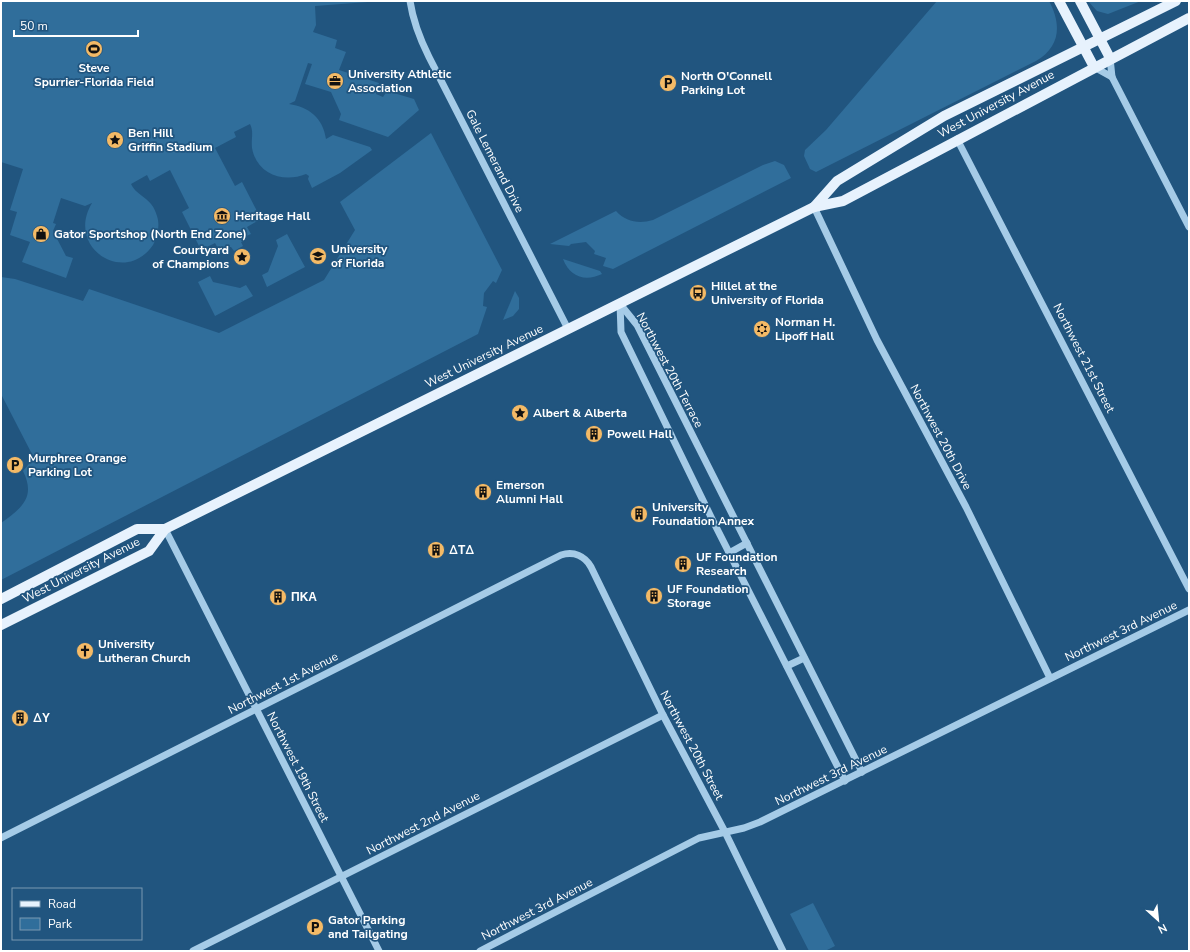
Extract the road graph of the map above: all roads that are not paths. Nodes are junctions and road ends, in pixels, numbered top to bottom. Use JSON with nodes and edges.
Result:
{"nodes":[{"id":1,"x":410,"y":1,"type":"edge"},
{"id":2,"x":1059,"y":1,"type":"edge"},
{"id":3,"x":1080,"y":1,"type":"edge"},
{"id":4,"x":1176,"y":1,"type":"edge"},
{"id":5,"x":1189,"y":18,"type":"edge"},
{"id":6,"x":1100,"y":39,"type":"junction"},
{"id":7,"x":1084,"y":47,"type":"junction"},
{"id":8,"x":1110,"y":58,"type":"junction"},
{"id":9,"x":1094,"y":67,"type":"junction"},
{"id":10,"x":1112,"y":77,"type":"junction"},
{"id":11,"x":957,"y":139,"type":"junction"},
{"id":12,"x":814,"y":207,"type":"junction"},
{"id":13,"x":1189,"y":227,"type":"edge"},
{"id":14,"x":620,"y":303,"type":"junction"},
{"id":15,"x":568,"y":329,"type":"junction"},
{"id":16,"x":165,"y":529,"type":"junction"},
{"id":17,"x":747,"y":544,"type":"junction"},
{"id":18,"x":729,"y":553,"type":"junction"},
{"id":19,"x":577,"y":554,"type":"joint"},
{"id":20,"x":1189,"y":589,"type":"edge"},
{"id":21,"x":1,"y":599,"type":"edge"},
{"id":22,"x":1189,"y":610,"type":"edge"},
{"id":23,"x":1,"y":625,"type":"edge"},
{"id":24,"x":804,"y":658,"type":"junction"},
{"id":25,"x":787,"y":666,"type":"junction"},
{"id":26,"x":1050,"y":678,"type":"junction"},
{"id":27,"x":256,"y":710,"type":"junction"},
{"id":28,"x":663,"y":715,"type":"junction"},
{"id":29,"x":862,"y":772,"type":"junction"},
{"id":30,"x":845,"y":781,"type":"junction"},
{"id":31,"x":725,"y":832,"type":"junction"},
{"id":32,"x":1,"y":838,"type":"edge"},
{"id":33,"x":341,"y":876,"type":"junction"},
{"id":34,"x":193,"y":951,"type":"edge"},
{"id":35,"x":379,"y":951,"type":"edge"},
{"id":36,"x":480,"y":951,"type":"edge"},
{"id":37,"x":783,"y":951,"type":"edge"}],
"edges":[{"from":1,"to":15,"type":"street","name":"Gale Lemerand Drive"},
{"from":2,"to":7,"type":"main road"},
{"from":3,"to":6,"type":"main road"},
{"from":4,"to":6,"type":"main road","name":"West University Avenue"},
{"from":5,"to":8,"type":"main road","name":"West University Avenue"},
{"from":6,"to":7,"type":"main road","name":"West University Avenue"},
{"from":6,"to":8,"type":"main road"},
{"from":7,"to":9,"type":"main road"},
{"from":7,"to":12,"type":"main road","name":"West University Avenue"},
{"from":8,"to":9,"type":"main road","name":"West University Avenue"},
{"from":8,"to":10,"type":"street"},
{"from":9,"to":10,"type":"street"},
{"from":9,"to":11,"type":"main road","name":"West University Avenue"},
{"from":10,"to":13,"type":"street"},
{"from":11,"to":12,"type":"main road","name":"West University Avenue"},
{"from":11,"to":20,"type":"street","name":"Northwest 21st Street"},
{"from":12,"to":14,"type":"main road","name":"West University Avenue"},
{"from":12,"to":26,"type":"street","name":"Northwest 20th Drive"},
{"from":14,"to":15,"type":"main road","name":"West University Avenue"},
{"from":14,"to":17,"type":"street","name":"Northwest 20th Terrace"},
{"from":14,"to":18,"type":"street","name":"Northwest 20th Terrace"},
{"from":15,"to":16,"type":"main road","name":"West University Avenue"},
{"from":16,"to":21,"type":"main road","name":"West University Avenue"},
{"from":16,"to":23,"type":"main road","name":"West University Avenue"},
{"from":16,"to":27,"type":"street","name":"Northwest 19th Street"},
{"from":17,"to":18,"type":"street"},
{"from":17,"to":24,"type":"street","name":"Northwest 20th Terrace"},
{"from":18,"to":25,"type":"street","name":"Northwest 20th Terrace"},
{"from":19,"to":27,"type":"street","name":"Northwest 1st Avenue"},
{"from":19,"to":28,"type":"street","name":"Northwest 20th Street"},
{"from":22,"to":26,"type":"street","name":"Northwest 3rd Avenue"},
{"from":24,"to":25,"type":"street"},
{"from":24,"to":29,"type":"street","name":"Northwest 20th Terrace"},
{"from":25,"to":30,"type":"street","name":"Northwest 20th Terrace"},
{"from":26,"to":29,"type":"street","name":"Northwest 3rd Avenue"},
{"from":27,"to":32,"type":"street","name":"Northwest 1st Avenue"},
{"from":27,"to":33,"type":"street","name":"Northwest 19th Street"},
{"from":28,"to":31,"type":"street","name":"Northwest 20th Street"},
{"from":28,"to":33,"type":"street","name":"Northwest 2nd Avenue"},
{"from":29,"to":30,"type":"street","name":"Northwest 3rd Avenue"},
{"from":30,"to":31,"type":"street","name":"Northwest 3rd Avenue"},
{"from":31,"to":36,"type":"street","name":"Northwest 3rd Avenue"},
{"from":31,"to":37,"type":"street","name":"Northwest 20th Street"},
{"from":33,"to":34,"type":"street","name":"Northwest 2nd Avenue"},
{"from":33,"to":35,"type":"street","name":"Northwest 19th Street"}]}
